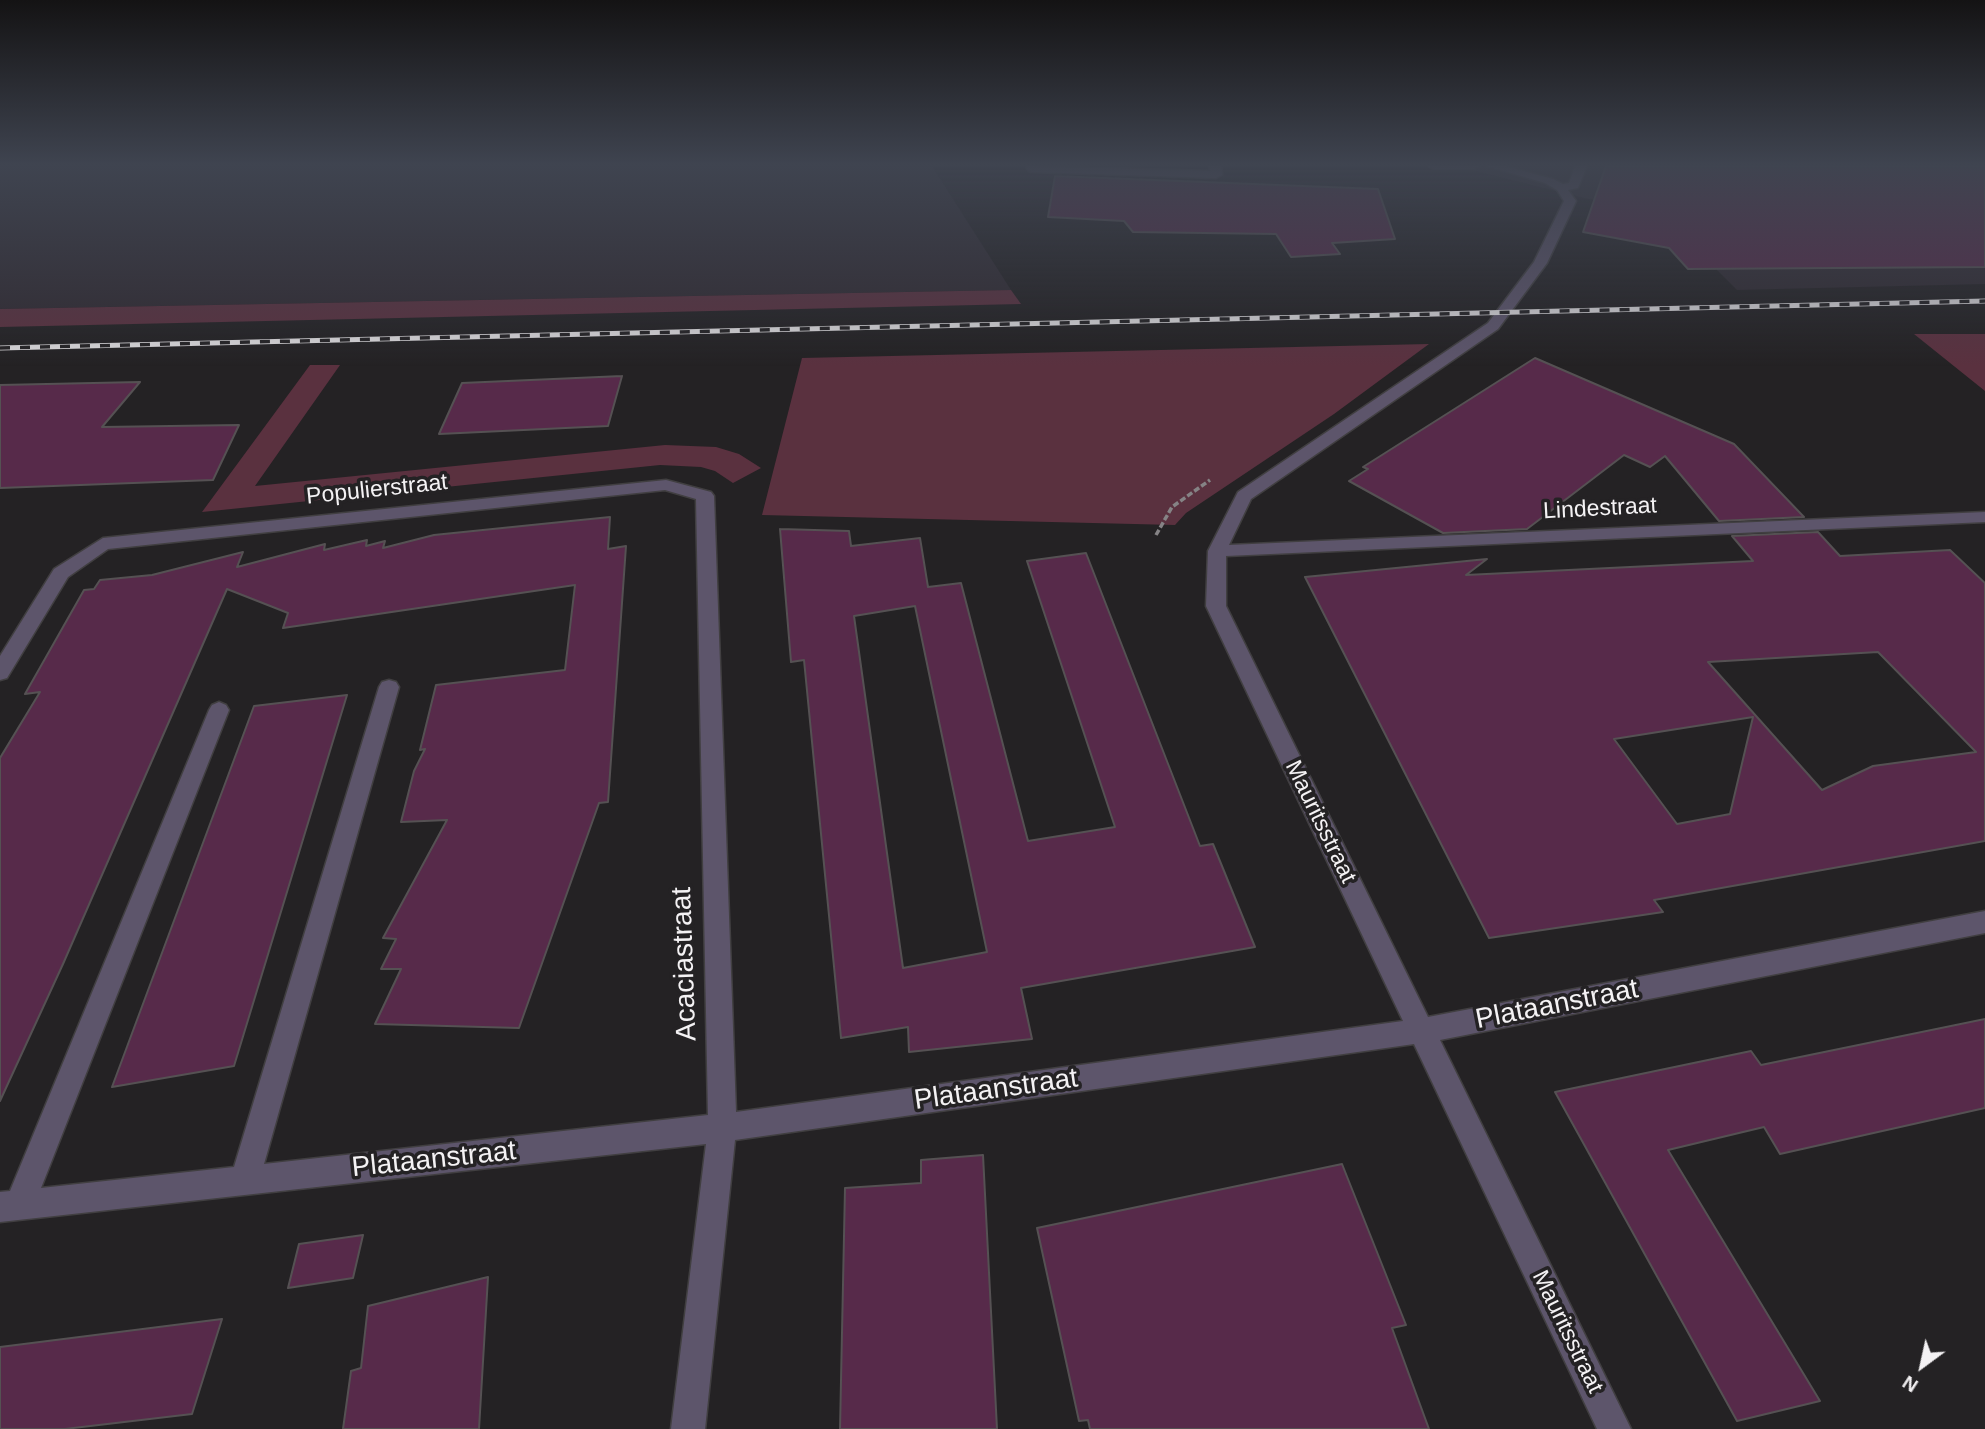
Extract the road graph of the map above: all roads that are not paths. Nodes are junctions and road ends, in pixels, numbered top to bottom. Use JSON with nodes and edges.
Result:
{"nodes":[{"id":1,"x":1555,"y":233,"type":"edge"},
{"id":2,"x":705,"y":496,"type":"joint"},
{"id":3,"x":1984,"y":518,"type":"edge"},
{"id":4,"x":1217,"y":551,"type":"junction"},
{"id":5,"x":0,"y":673,"type":"edge"},
{"id":6,"x":389,"y":687,"type":"dead end"},
{"id":7,"x":219,"y":710,"type":"dead end"},
{"id":8,"x":1984,"y":923,"type":"edge"},
{"id":9,"x":1421,"y":1031,"type":"junction"},
{"id":10,"x":722,"y":1128,"type":"junction"},
{"id":11,"x":245,"y":1180,"type":"junction"},
{"id":12,"x":10,"y":1206,"type":"edge"},
{"id":13,"x":688,"y":1429,"type":"edge"},
{"id":14,"x":1614,"y":1429,"type":"edge"}],
"edges":[{"from":1,"to":4,"type":"street","name":"Mauritsstraat"},
{"from":2,"to":5,"type":"street","name":"Populierstraat"},
{"from":2,"to":10,"type":"street","name":"Acaciastraat"},
{"from":3,"to":4,"type":"street","name":"Lindestraat"},
{"from":4,"to":9,"type":"street","name":"Mauritsstraat"},
{"from":6,"to":11,"type":"street"},
{"from":7,"to":12,"type":"street"},
{"from":8,"to":9,"type":"street","name":"Plataanstraat"},
{"from":9,"to":10,"type":"street","name":"Plataanstraat"},
{"from":9,"to":14,"type":"street","name":"Mauritsstraat"},
{"from":10,"to":11,"type":"street","name":"Plataanstraat"},
{"from":10,"to":13,"type":"street","name":"Acaciastraat"},
{"from":11,"to":12,"type":"street","name":"Plataanstraat"}]}
